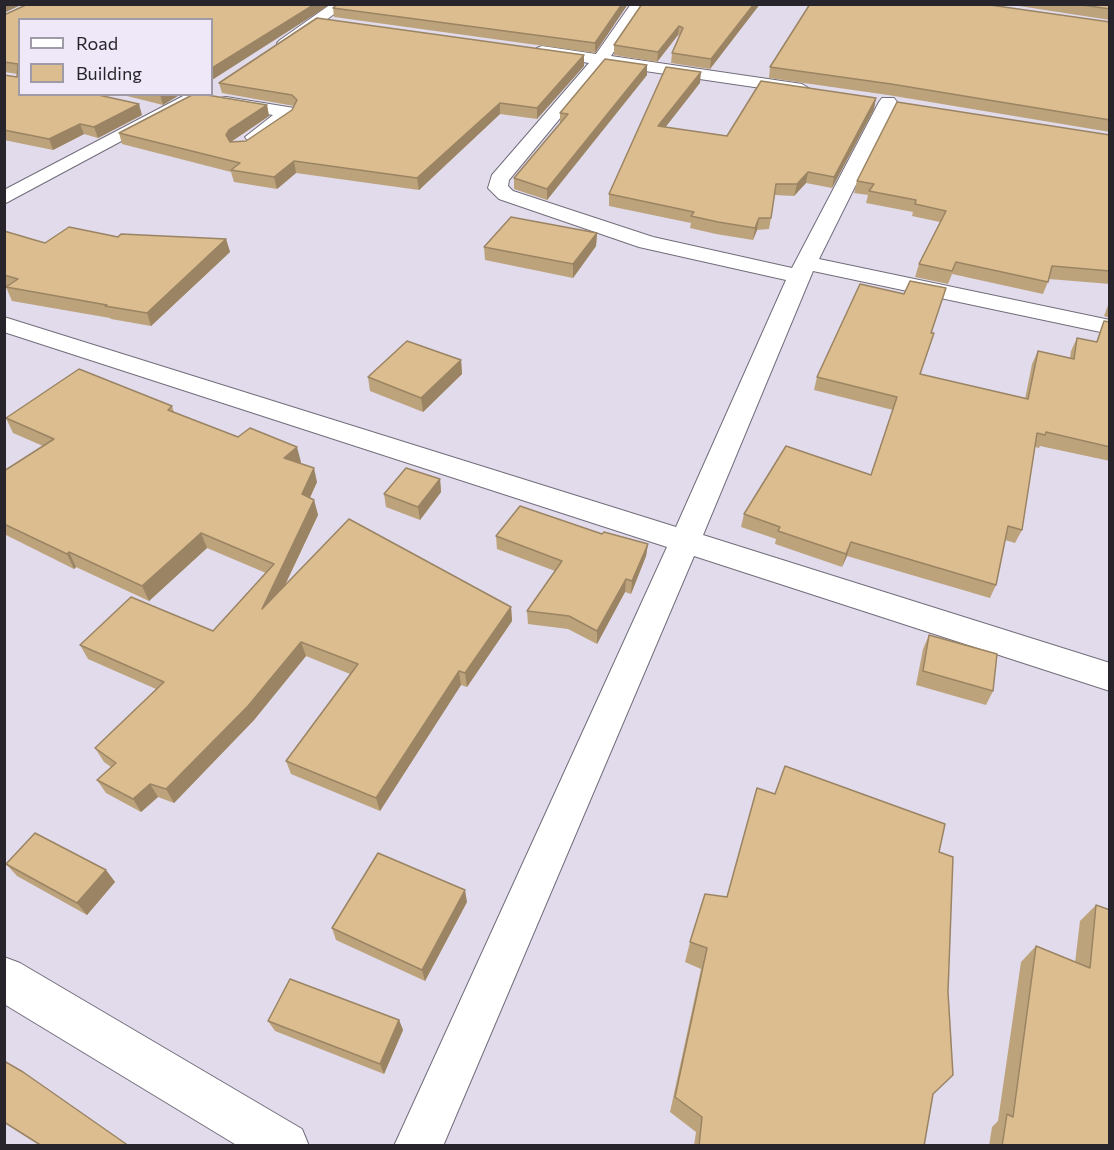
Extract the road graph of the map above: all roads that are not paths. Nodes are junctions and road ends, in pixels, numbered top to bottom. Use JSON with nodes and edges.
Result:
{"nodes":[{"id":1,"x":341,"y":4,"type":"edge"},
{"id":2,"x":638,"y":4,"type":"edge"},
{"id":3,"x":318,"y":22,"type":"junction"},
{"id":4,"x":342,"y":25,"type":"edge"},
{"id":5,"x":530,"y":50,"type":"edge"},
{"id":6,"x":271,"y":52,"type":"edge"},
{"id":7,"x":600,"y":59,"type":"junction"},
{"id":8,"x":819,"y":91,"type":"edge"},
{"id":9,"x":213,"y":94,"type":"edge"},
{"id":10,"x":199,"y":96,"type":"edge"},
{"id":11,"x":888,"y":102,"type":"edge"},
{"id":12,"x":135,"y":106,"type":"edge"},
{"id":13,"x":167,"y":113,"type":"junction"},
{"id":14,"x":240,"y":147,"type":"edge"},
{"id":15,"x":4,"y":198,"type":"edge"},
{"id":16,"x":803,"y":270,"type":"junction"},
{"id":17,"x":4,"y":324,"type":"edge"},
{"id":18,"x":1110,"y":327,"type":"edge"},
{"id":19,"x":685,"y":541,"type":"junction"},
{"id":20,"x":1110,"y":677,"type":"edge"},
{"id":21,"x":4,"y":979,"type":"edge"},
{"id":22,"x":285,"y":1146,"type":"edge"},
{"id":23,"x":418,"y":1146,"type":"edge"}],
"edges":[{"from":1,"to":3,"type":"street"},
{"from":2,"to":7,"type":"street"},
{"from":3,"to":4,"type":"street"},
{"from":3,"to":6,"type":"street"},
{"from":5,"to":7,"type":"street"},
{"from":7,"to":8,"type":"street"},
{"from":7,"to":16,"type":"street"},
{"from":9,"to":14,"type":"street"},
{"from":10,"to":13,"type":"street"},
{"from":11,"to":16,"type":"street"},
{"from":12,"to":13,"type":"street"},
{"from":13,"to":15,"type":"street"},
{"from":16,"to":18,"type":"street"},
{"from":16,"to":19,"type":"street"},
{"from":17,"to":19,"type":"street"},
{"from":19,"to":20,"type":"street"},
{"from":19,"to":23,"type":"street"},
{"from":21,"to":22,"type":"street"}]}
